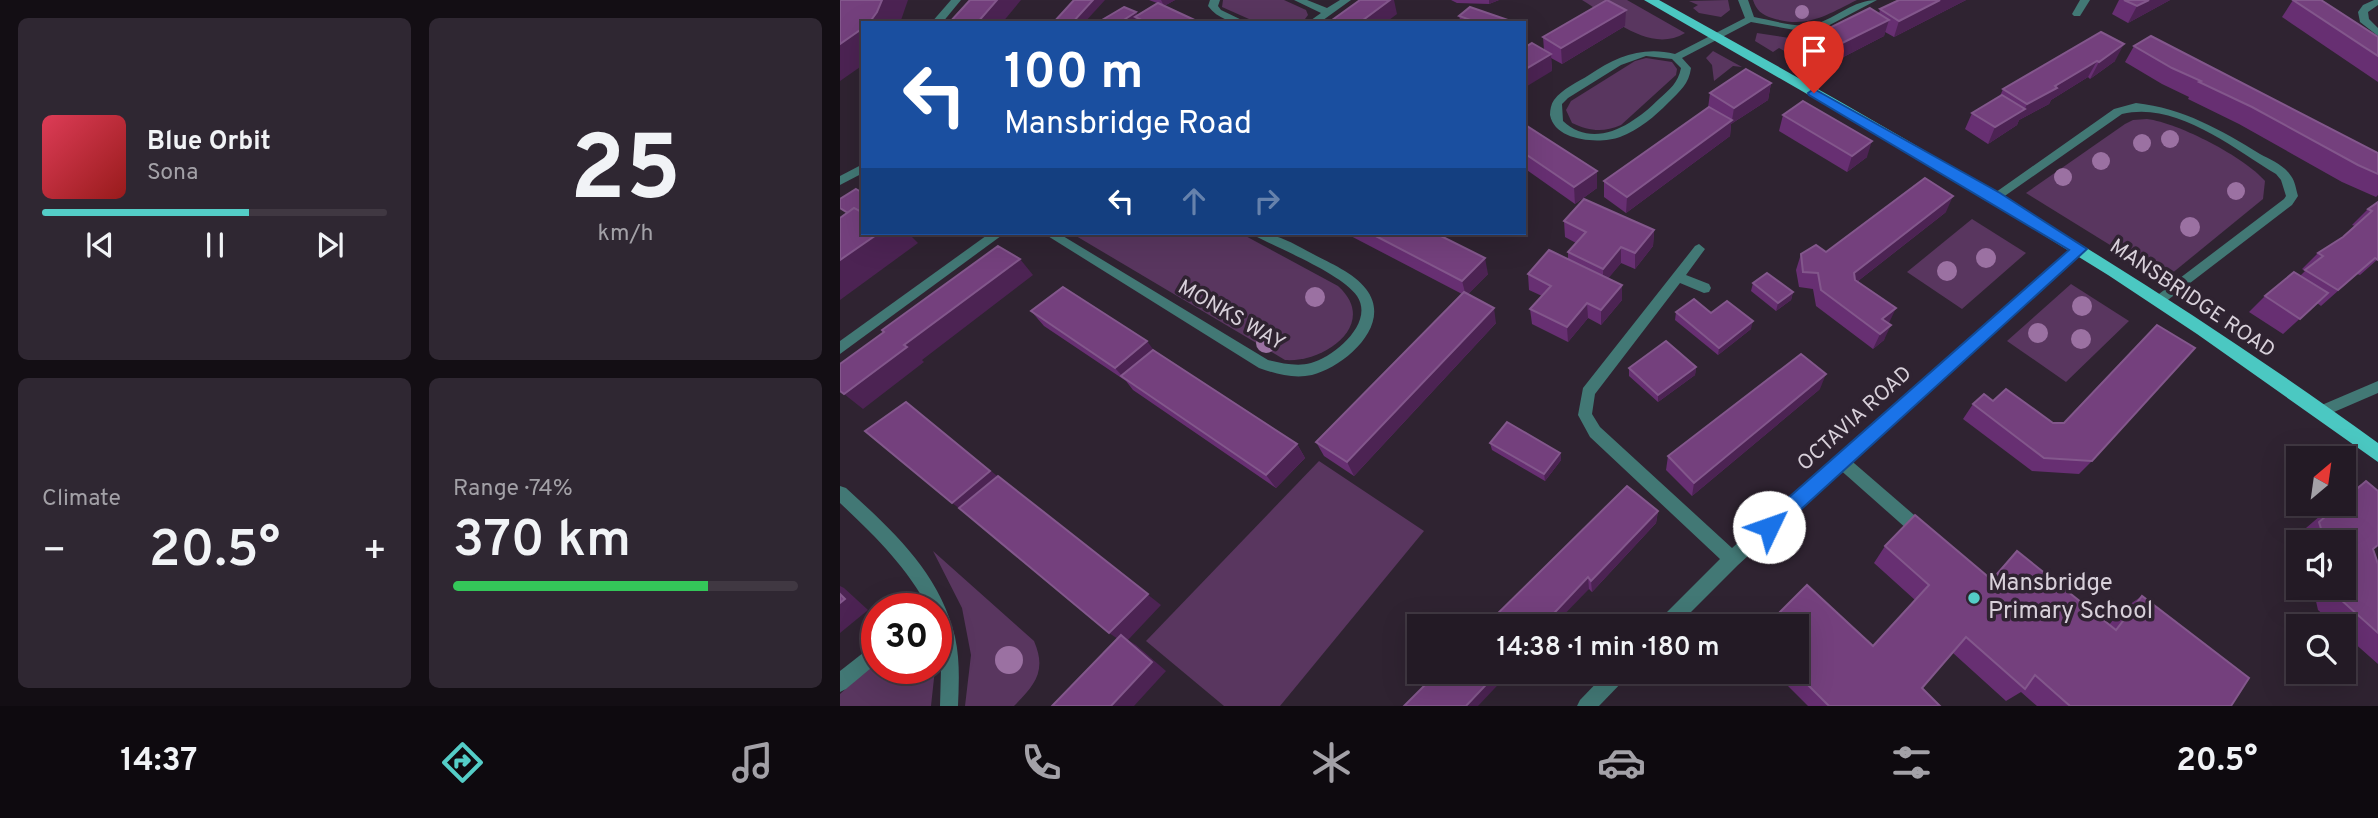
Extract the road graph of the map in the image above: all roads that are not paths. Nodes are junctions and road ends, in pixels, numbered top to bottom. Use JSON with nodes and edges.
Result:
{"nodes":[{"id":1,"x":956,"y":0,"type":"edge"},
{"id":2,"x":1215,"y":0,"type":"edge"},
{"id":3,"x":1299,"y":0,"type":"edge"},
{"id":4,"x":1346,"y":0,"type":"edge"},
{"id":5,"x":1650,"y":0,"type":"edge"},
{"id":6,"x":1743,"y":0,"type":"edge"},
{"id":7,"x":1872,"y":0,"type":"edge"},
{"id":8,"x":2085,"y":0,"type":"edge"},
{"id":9,"x":2375,"y":1,"type":"edge"},
{"id":10,"x":1327,"y":12,"type":"junction"},
{"id":11,"x":2077,"y":14,"type":"dead end"},
{"id":12,"x":1751,"y":19,"type":"junction"},
{"id":13,"x":938,"y":21,"type":"edge"},
{"id":14,"x":1238,"y":21,"type":"edge"},
{"id":15,"x":1315,"y":21,"type":"edge"},
{"id":16,"x":2378,"y":33,"type":"edge"},
{"id":17,"x":1716,"y":37,"type":"junction"},
{"id":18,"x":1676,"y":57,"type":"junction"},
{"id":19,"x":861,"y":169,"type":"edge"},
{"id":20,"x":840,"y":181,"type":"edge"},
{"id":21,"x":1995,"y":197,"type":"junction"},
{"id":22,"x":992,"y":235,"type":"edge"},
{"id":23,"x":1052,"y":235,"type":"edge"},
{"id":24,"x":1263,"y":235,"type":"edge"},
{"id":25,"x":1699,"y":249,"type":"dead end"},
{"id":26,"x":2080,"y":249,"type":"junction"},
{"id":27,"x":1677,"y":277,"type":"junction"},
{"id":28,"x":1704,"y":288,"type":"dead end"},
{"id":29,"x":2161,"y":301,"type":"junction"},
{"id":30,"x":840,"y":348,"type":"edge"},
{"id":31,"x":2378,"y":387,"type":"edge"},
{"id":32,"x":2322,"y":411,"type":"junction"},
{"id":33,"x":2378,"y":454,"type":"edge"},
{"id":34,"x":1842,"y":462,"type":"junction"},
{"id":35,"x":840,"y":493,"type":"edge"},
{"id":36,"x":1931,"y":539,"type":"edge"},
{"id":37,"x":1732,"y":559,"type":"junction"},
{"id":38,"x":924,"y":593,"type":"edge"},
{"id":39,"x":1677,"y":614,"type":"edge"},
{"id":40,"x":861,"y":665,"type":"edge"},
{"id":41,"x":840,"y":683,"type":"edge"},
{"id":42,"x":951,"y":684,"type":"edge"},
{"id":43,"x":1608,"y":684,"type":"edge"},
{"id":44,"x":949,"y":706,"type":"edge"},
{"id":45,"x":1586,"y":706,"type":"edge"}],
"edges":[{"from":1,"to":13,"type":"street"},
{"from":2,"to":14,"type":"street"},
{"from":3,"to":10,"type":"street"},
{"from":4,"to":10,"type":"street"},
{"from":5,"to":17,"type":"main road","name":"MANSBRIDGE ROAD"},
{"from":6,"to":12,"type":"street"},
{"from":7,"to":12,"type":"street"},
{"from":8,"to":11,"type":"street"},
{"from":9,"to":16,"type":"street"},
{"from":10,"to":15,"type":"street"},
{"from":12,"to":17,"type":"street"},
{"from":17,"to":18,"type":"street"},
{"from":17,"to":21,"type":"main road","name":"MANSBRIDGE ROAD"},
{"from":18,"to":18,"type":"street"},
{"from":19,"to":20,"type":"street"},
{"from":21,"to":26,"type":"main road","name":"MANSBRIDGE ROAD"},
{"from":21,"to":29,"type":"street"},
{"from":22,"to":30,"type":"street"},
{"from":23,"to":24,"type":"street","name":"MONKS WAY"},
{"from":25,"to":27,"type":"street"},
{"from":26,"to":29,"type":"main road","name":"MANSBRIDGE ROAD"},
{"from":26,"to":34,"type":"street","name":"OCTAVIA ROAD"},
{"from":27,"to":28,"type":"street"},
{"from":27,"to":37,"type":"street"},
{"from":29,"to":32,"type":"main road","name":"MANSBRIDGE ROAD"},
{"from":31,"to":32,"type":"street"},
{"from":32,"to":33,"type":"main road","name":"MANSBRIDGE ROAD"},
{"from":34,"to":36,"type":"street"},
{"from":34,"to":37,"type":"street","name":"OCTAVIA ROAD"},
{"from":35,"to":38,"type":"street"},
{"from":37,"to":39,"type":"street","name":"OCTAVIA ROAD"},
{"from":40,"to":41,"type":"street"},
{"from":42,"to":44,"type":"street"},
{"from":43,"to":45,"type":"street"}]}
